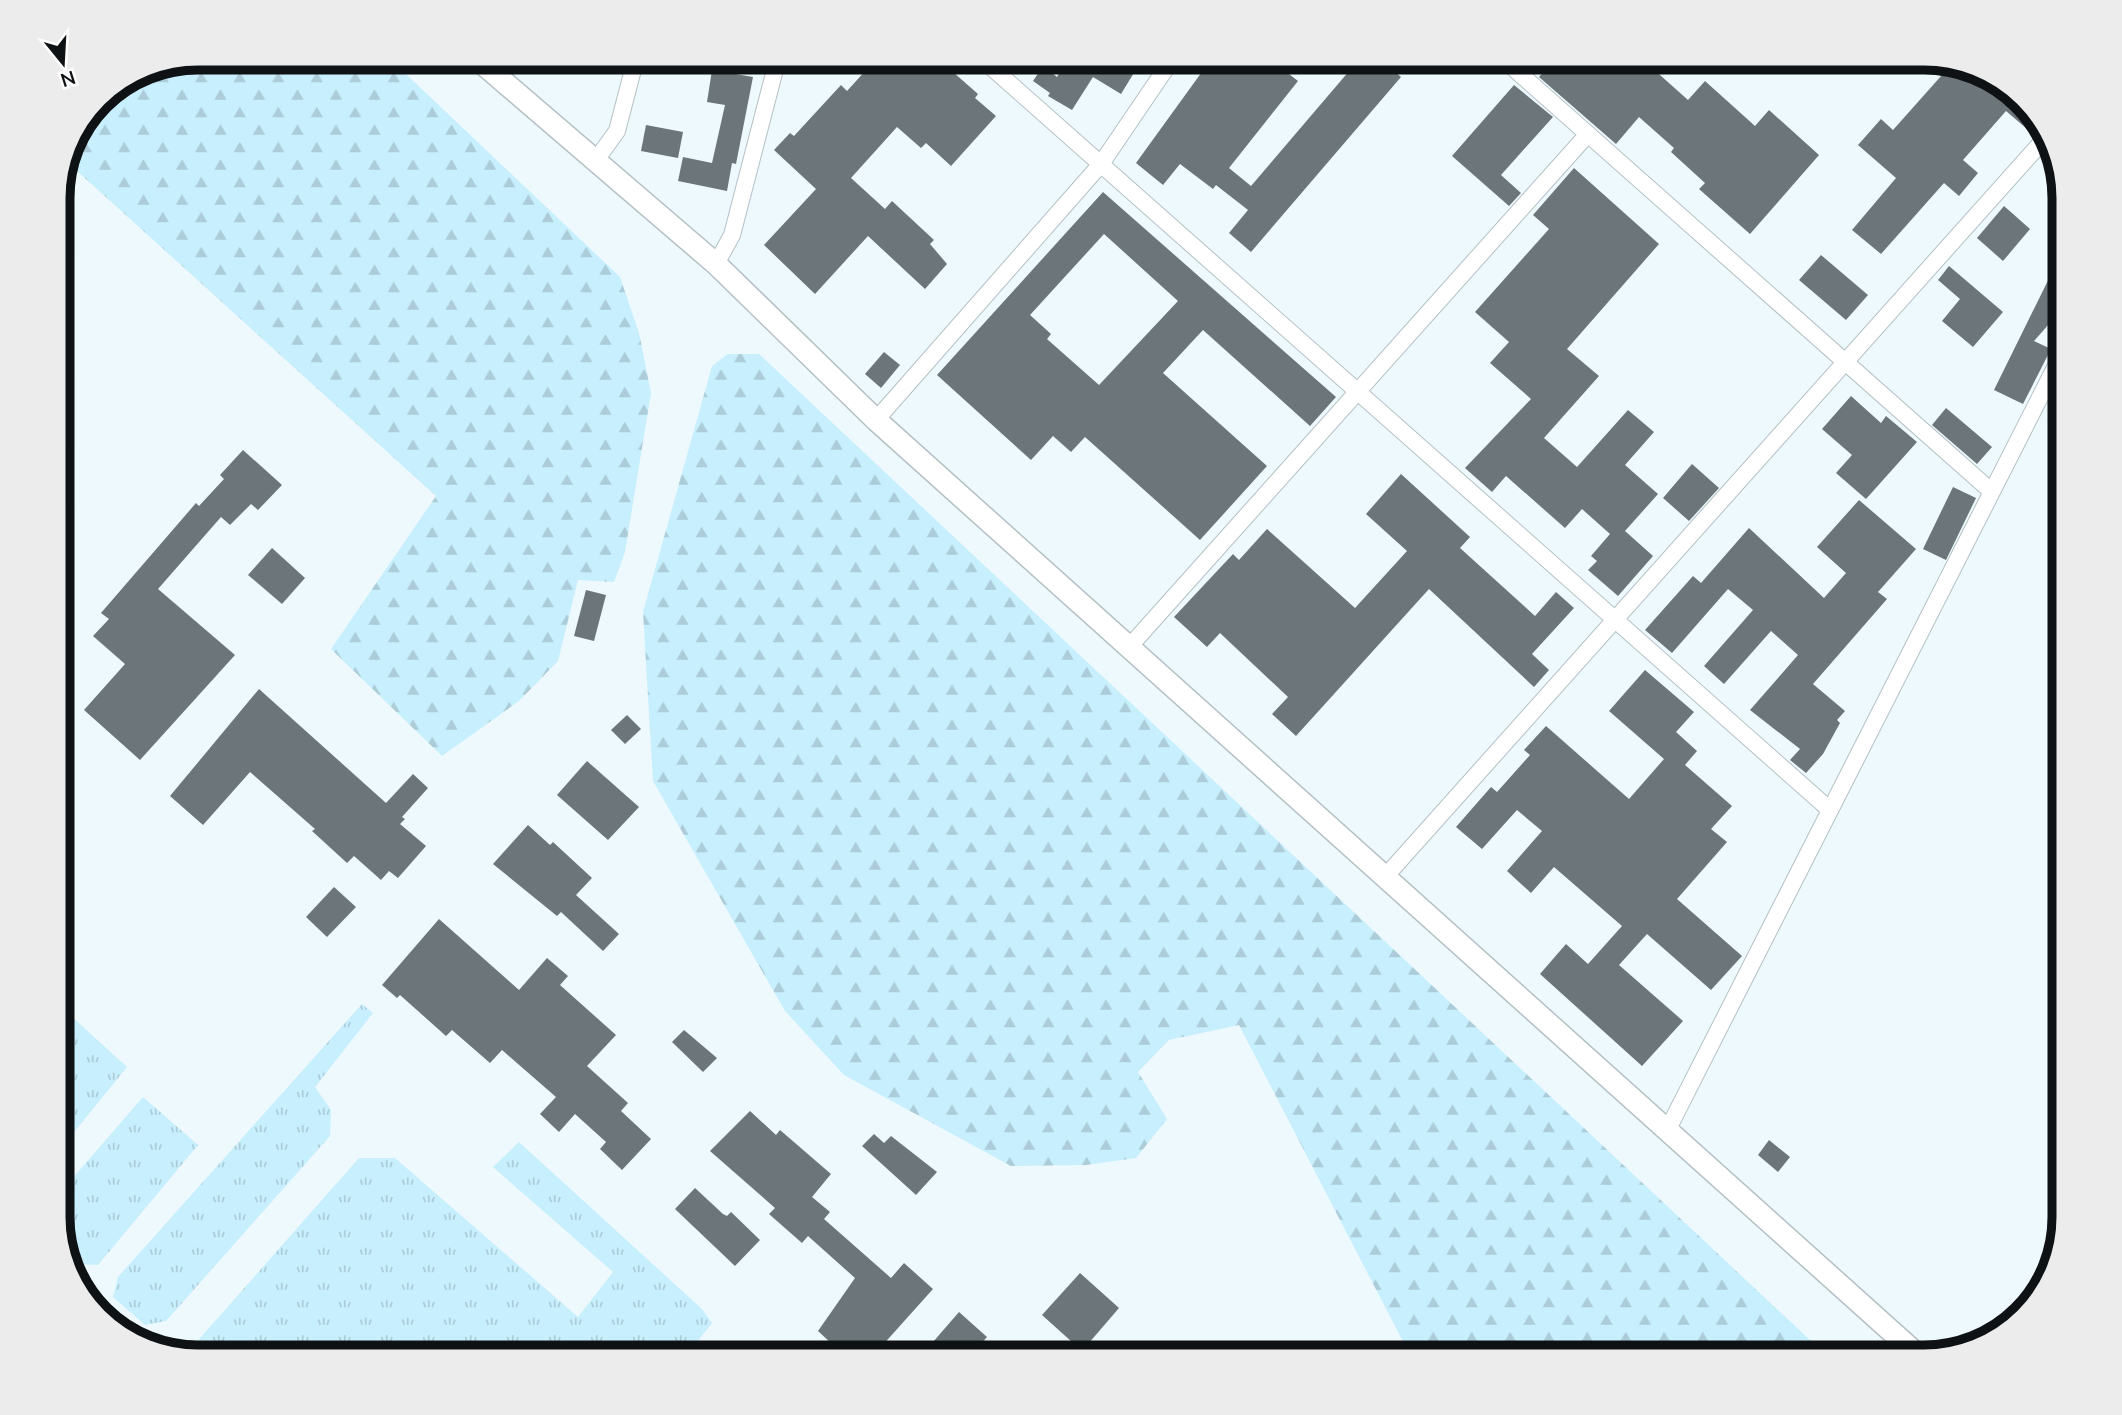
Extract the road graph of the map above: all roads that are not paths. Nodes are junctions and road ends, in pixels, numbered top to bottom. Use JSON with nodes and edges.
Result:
{"nodes":[{"id":1,"x":490,"y":70,"type":"edge"},
{"id":2,"x":633,"y":70,"type":"edge"},
{"id":3,"x":775,"y":70,"type":"edge"},
{"id":4,"x":995,"y":70,"type":"edge"},
{"id":5,"x":1165,"y":70,"type":"edge"},
{"id":6,"x":1516,"y":70,"type":"edge"},
{"id":7,"x":1588,"y":134,"type":"junction"},
{"id":8,"x":2040,"y":144,"type":"edge"},
{"id":9,"x":596,"y":160,"type":"junction"},
{"id":10,"x":1101,"y":164,"type":"junction"},
{"id":11,"x":716,"y":264,"type":"junction"},
{"id":12,"x":1845,"y":362,"type":"junction"},
{"id":13,"x":2052,"y":373,"type":"edge"},
{"id":14,"x":1358,"y":391,"type":"junction"},
{"id":15,"x":876,"y":420,"type":"junction"},
{"id":16,"x":1991,"y":491,"type":"junction"},
{"id":17,"x":1615,"y":619,"type":"junction"},
{"id":18,"x":1130,"y":646,"type":"junction"},
{"id":19,"x":1830,"y":810,"type":"junction"},
{"id":20,"x":1385,"y":877,"type":"junction"},
{"id":21,"x":1667,"y":1131,"type":"junction"},
{"id":22,"x":1907,"y":1345,"type":"edge"}],
"edges":[{"from":1,"to":9,"type":"street"},
{"from":2,"to":9,"type":"street"},
{"from":3,"to":11,"type":"street"},
{"from":4,"to":10,"type":"street"},
{"from":5,"to":10,"type":"street"},
{"from":6,"to":7,"type":"street"},
{"from":7,"to":12,"type":"street"},
{"from":7,"to":14,"type":"street"},
{"from":8,"to":12,"type":"street"},
{"from":9,"to":11,"type":"street"},
{"from":10,"to":14,"type":"street"},
{"from":10,"to":15,"type":"street"},
{"from":11,"to":15,"type":"street"},
{"from":12,"to":16,"type":"street"},
{"from":12,"to":17,"type":"street"},
{"from":13,"to":16,"type":"street"},
{"from":14,"to":17,"type":"street"},
{"from":14,"to":18,"type":"street"},
{"from":15,"to":18,"type":"street"},
{"from":16,"to":19,"type":"street"},
{"from":17,"to":19,"type":"street"},
{"from":17,"to":20,"type":"street"},
{"from":18,"to":20,"type":"street"},
{"from":19,"to":21,"type":"street"},
{"from":20,"to":21,"type":"street"},
{"from":21,"to":22,"type":"street"}]}
